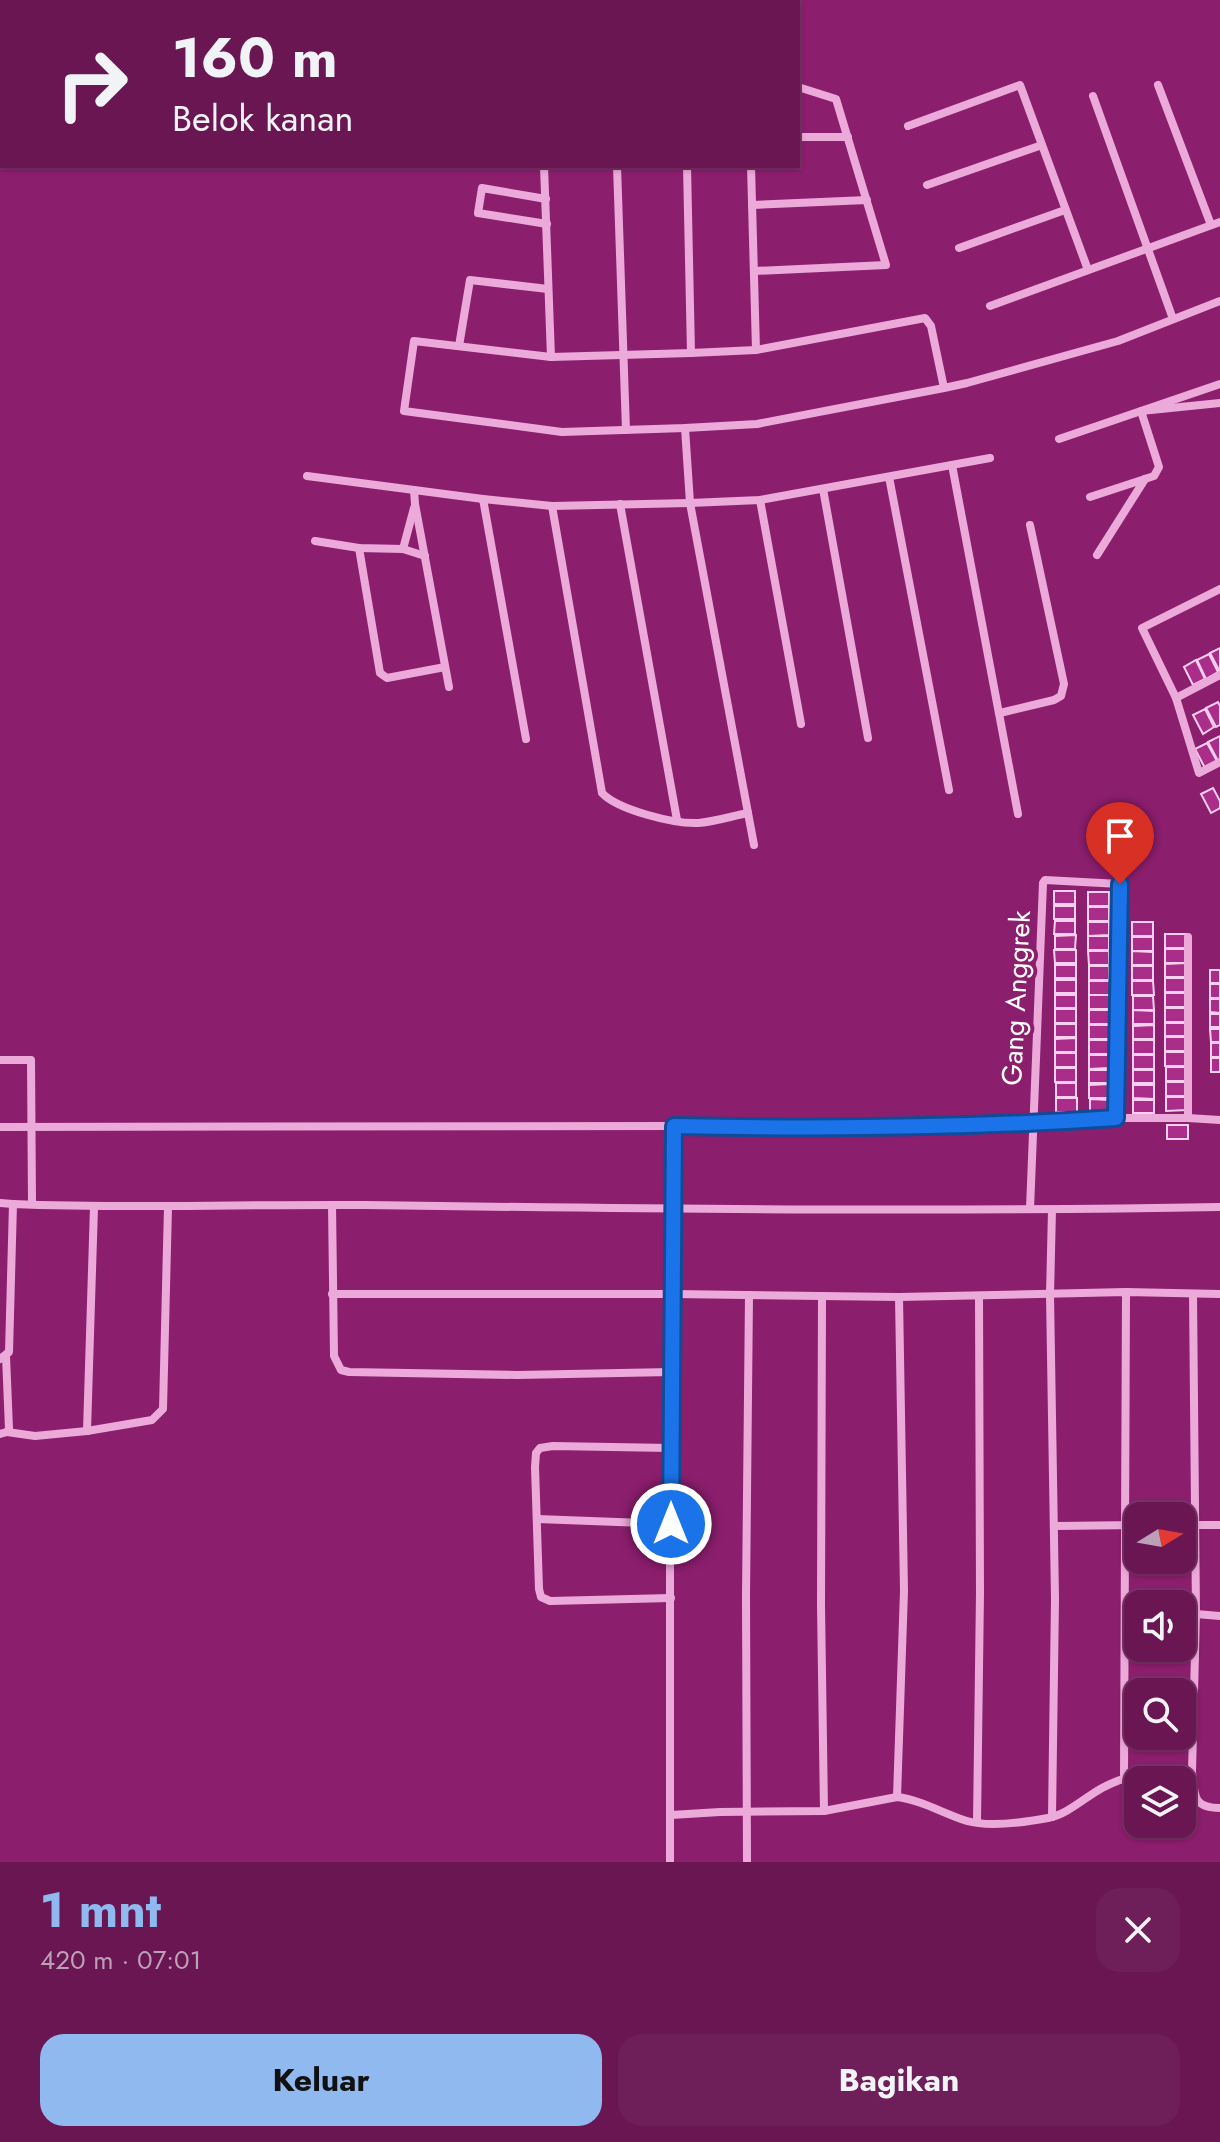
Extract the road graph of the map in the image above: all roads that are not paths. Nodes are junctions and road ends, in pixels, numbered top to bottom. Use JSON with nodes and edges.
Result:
{"nodes":[{"id":1,"x":1158,"y":85,"type":"dead end"},
{"id":2,"x":800,"y":88,"type":"edge"},
{"id":3,"x":1093,"y":96,"type":"dead end"},
{"id":4,"x":908,"y":126,"type":"dead end"},
{"id":5,"x":800,"y":137,"type":"edge"},
{"id":6,"x":848,"y":137,"type":"junction"},
{"id":7,"x":1042,"y":145,"type":"junction"},
{"id":8,"x":544,"y":168,"type":"edge"},
{"id":9,"x":617,"y":168,"type":"edge"},
{"id":10,"x":687,"y":168,"type":"edge"},
{"id":11,"x":751,"y":168,"type":"edge"},
{"id":12,"x":927,"y":185,"type":"dead end"},
{"id":13,"x":546,"y":199,"type":"junction"},
{"id":14,"x":867,"y":200,"type":"junction"},
{"id":15,"x":752,"y":205,"type":"junction"},
{"id":16,"x":1065,"y":210,"type":"junction"},
{"id":17,"x":547,"y":224,"type":"junction"},
{"id":18,"x":1216,"y":224,"type":"edge"},
{"id":19,"x":959,"y":248,"type":"dead end"},
{"id":20,"x":1147,"y":249,"type":"junction"},
{"id":21,"x":1088,"y":270,"type":"junction"},
{"id":22,"x":754,"y":271,"type":"junction"},
{"id":23,"x":548,"y":289,"type":"junction"},
{"id":24,"x":1220,"y":301,"type":"edge"},
{"id":25,"x":990,"y":306,"type":"dead end"},
{"id":26,"x":1173,"y":319,"type":"junction"},
{"id":27,"x":459,"y":346,"type":"junction"},
{"id":28,"x":756,"y":350,"type":"junction"},
{"id":29,"x":691,"y":353,"type":"junction"},
{"id":30,"x":622,"y":356,"type":"junction"},
{"id":31,"x":551,"y":357,"type":"junction"},
{"id":32,"x":1218,"y":384,"type":"edge"},
{"id":33,"x":944,"y":388,"type":"junction"},
{"id":34,"x":1220,"y":396,"type":"edge"},
{"id":35,"x":1220,"y":403,"type":"edge"},
{"id":36,"x":1141,"y":411,"type":"junction"},
{"id":37,"x":685,"y":428,"type":"junction"},
{"id":38,"x":626,"y":430,"type":"junction"},
{"id":39,"x":1059,"y":439,"type":"dead end"},
{"id":40,"x":990,"y":458,"type":"dead end"},
{"id":41,"x":952,"y":465,"type":"junction"},
{"id":42,"x":307,"y":476,"type":"dead end"},
{"id":43,"x":889,"y":477,"type":"junction"},
{"id":44,"x":1145,"y":479,"type":"junction"},
{"id":45,"x":823,"y":489,"type":"junction"},
{"id":46,"x":414,"y":490,"type":"junction"},
{"id":47,"x":1090,"y":497,"type":"dead end"},
{"id":48,"x":483,"y":499,"type":"junction"},
{"id":49,"x":760,"y":500,"type":"junction"},
{"id":50,"x":690,"y":503,"type":"junction"},
{"id":51,"x":415,"y":504,"type":"junction"},
{"id":52,"x":620,"y":504,"type":"junction"},
{"id":53,"x":552,"y":506,"type":"junction"},
{"id":54,"x":1030,"y":525,"type":"dead end"},
{"id":55,"x":315,"y":541,"type":"dead end"},
{"id":56,"x":359,"y":548,"type":"junction"},
{"id":57,"x":403,"y":549,"type":"junction"},
{"id":58,"x":1097,"y":555,"type":"dead end"},
{"id":59,"x":425,"y":556,"type":"junction"},
{"id":60,"x":1220,"y":589,"type":"edge"},
{"id":61,"x":445,"y":667,"type":"junction"},
{"id":62,"x":1220,"y":675,"type":"edge"},
{"id":63,"x":449,"y":687,"type":"dead end"},
{"id":64,"x":1176,"y":698,"type":"junction"},
{"id":65,"x":1000,"y":713,"type":"junction"},
{"id":66,"x":801,"y":724,"type":"dead end"},
{"id":67,"x":868,"y":738,"type":"dead end"},
{"id":68,"x":526,"y":739,"type":"dead end"},
{"id":69,"x":1220,"y":762,"type":"edge"},
{"id":70,"x":949,"y":790,"type":"dead end"},
{"id":71,"x":748,"y":813,"type":"junction"},
{"id":72,"x":1018,"y":814,"type":"dead end"},
{"id":73,"x":677,"y":820,"type":"junction"},
{"id":74,"x":754,"y":845,"type":"dead end"},
{"id":75,"x":1188,"y":937,"type":"dead end"},
{"id":76,"x":0,"y":1060,"type":"edge"},
{"id":77,"x":1116,"y":1118,"type":"junction"},
{"id":78,"x":1188,"y":1118,"type":"junction"},
{"id":79,"x":1220,"y":1120,"type":"edge"},
{"id":80,"x":1032,"y":1123,"type":"junction"},
{"id":81,"x":674,"y":1126,"type":"junction"},
{"id":82,"x":0,"y":1127,"type":"edge"},
{"id":83,"x":31,"y":1127,"type":"junction"},
{"id":84,"x":0,"y":1203,"type":"edge"},
{"id":85,"x":13,"y":1204,"type":"junction"},
{"id":86,"x":32,"y":1204,"type":"junction"},
{"id":87,"x":332,"y":1205,"type":"junction"},
{"id":88,"x":94,"y":1207,"type":"junction"},
{"id":89,"x":168,"y":1207,"type":"junction"},
{"id":90,"x":1220,"y":1207,"type":"edge"},
{"id":91,"x":673,"y":1209,"type":"junction"},
{"id":92,"x":1030,"y":1209,"type":"junction"},
{"id":93,"x":1052,"y":1210,"type":"junction"},
{"id":94,"x":0,"y":1279,"type":"edge"},
{"id":95,"x":11,"y":1279,"type":"junction"},
{"id":96,"x":1126,"y":1292,"type":"junction"},
{"id":97,"x":332,"y":1294,"type":"junction"},
{"id":98,"x":673,"y":1294,"type":"junction"},
{"id":99,"x":1193,"y":1294,"type":"junction"},
{"id":100,"x":1220,"y":1294,"type":"edge"},
{"id":101,"x":749,"y":1295,"type":"junction"},
{"id":102,"x":1050,"y":1295,"type":"junction"},
{"id":103,"x":822,"y":1296,"type":"junction"},
{"id":104,"x":979,"y":1296,"type":"junction"},
{"id":105,"x":899,"y":1297,"type":"junction"},
{"id":106,"x":3,"y":1358,"type":"edge"},
{"id":107,"x":671,"y":1372,"type":"junction"},
{"id":108,"x":87,"y":1431,"type":"junction"},
{"id":109,"x":3,"y":1433,"type":"edge"},
{"id":110,"x":670,"y":1448,"type":"junction"},
{"id":111,"x":1126,"y":1502,"type":"edge"},
{"id":112,"x":1194,"y":1502,"type":"edge"},
{"id":113,"x":537,"y":1519,"type":"junction"},
{"id":114,"x":671,"y":1524,"type":"junction"},
{"id":115,"x":1124,"y":1525,"type":"edge"},
{"id":116,"x":1196,"y":1525,"type":"edge"},
{"id":117,"x":1220,"y":1525,"type":"edge"},
{"id":118,"x":1055,"y":1526,"type":"junction"},
{"id":119,"x":1126,"y":1574,"type":"edge"},
{"id":120,"x":671,"y":1598,"type":"junction"},
{"id":121,"x":1196,"y":1614,"type":"edge"},
{"id":122,"x":1220,"y":1616,"type":"edge"},
{"id":123,"x":1195,"y":1662,"type":"edge"},
{"id":124,"x":1124,"y":1766,"type":"edge"},
{"id":125,"x":1192,"y":1766,"type":"edge"},
{"id":126,"x":1124,"y":1778,"type":"edge"},
{"id":127,"x":897,"y":1797,"type":"junction"},
{"id":128,"x":1196,"y":1797,"type":"edge"},
{"id":129,"x":1220,"y":1808,"type":"edge"},
{"id":130,"x":824,"y":1811,"type":"junction"},
{"id":131,"x":746,"y":1812,"type":"junction"},
{"id":132,"x":671,"y":1815,"type":"junction"},
{"id":133,"x":1052,"y":1817,"type":"junction"},
{"id":134,"x":977,"y":1822,"type":"junction"},
{"id":135,"x":670,"y":1862,"type":"edge"},
{"id":136,"x":747,"y":1862,"type":"edge"}],
"edges":[{"from":1,"to":18,"type":"street"},
{"from":2,"to":6,"type":"street"},
{"from":3,"to":20,"type":"street"},
{"from":4,"to":7,"type":"street"},
{"from":5,"to":6,"type":"street"},
{"from":6,"to":14,"type":"street"},
{"from":7,"to":12,"type":"street"},
{"from":7,"to":16,"type":"street"},
{"from":8,"to":13,"type":"street"},
{"from":9,"to":30,"type":"street"},
{"from":10,"to":29,"type":"street"},
{"from":11,"to":15,"type":"street"},
{"from":13,"to":17,"type":"street"},
{"from":13,"to":17,"type":"street"},
{"from":14,"to":15,"type":"street"},
{"from":14,"to":22,"type":"street"},
{"from":15,"to":22,"type":"street"},
{"from":16,"to":19,"type":"street"},
{"from":16,"to":21,"type":"street"},
{"from":17,"to":23,"type":"street"},
{"from":18,"to":20,"type":"street"},
{"from":20,"to":21,"type":"street"},
{"from":20,"to":26,"type":"street"},
{"from":21,"to":25,"type":"street"},
{"from":22,"to":28,"type":"street"},
{"from":23,"to":27,"type":"street"},
{"from":23,"to":31,"type":"street"},
{"from":24,"to":26,"type":"street"},
{"from":26,"to":33,"type":"street"},
{"from":27,"to":31,"type":"street"},
{"from":27,"to":38,"type":"street"},
{"from":28,"to":29,"type":"street"},
{"from":28,"to":33,"type":"street"},
{"from":29,"to":30,"type":"street"},
{"from":30,"to":31,"type":"street"},
{"from":30,"to":38,"type":"street"},
{"from":32,"to":34,"type":"street"},
{"from":32,"to":36,"type":"street"},
{"from":33,"to":37,"type":"street"},
{"from":35,"to":36,"type":"street"},
{"from":36,"to":39,"type":"street"},
{"from":36,"to":44,"type":"street"},
{"from":37,"to":38,"type":"street"},
{"from":37,"to":50,"type":"street"},
{"from":40,"to":41,"type":"street"},
{"from":41,"to":43,"type":"street"},
{"from":41,"to":65,"type":"street"},
{"from":42,"to":46,"type":"street"},
{"from":43,"to":45,"type":"street"},
{"from":43,"to":70,"type":"street"},
{"from":44,"to":47,"type":"street"},
{"from":44,"to":58,"type":"street"},
{"from":45,"to":49,"type":"street"},
{"from":45,"to":67,"type":"street"},
{"from":46,"to":48,"type":"street"},
{"from":46,"to":51,"type":"street"},
{"from":48,"to":53,"type":"street"},
{"from":48,"to":68,"type":"street"},
{"from":49,"to":50,"type":"street"},
{"from":49,"to":66,"type":"street"},
{"from":50,"to":52,"type":"street"},
{"from":50,"to":71,"type":"street"},
{"from":51,"to":57,"type":"street"},
{"from":51,"to":59,"type":"street"},
{"from":52,"to":53,"type":"street"},
{"from":52,"to":73,"type":"street"},
{"from":53,"to":73,"type":"street"},
{"from":54,"to":65,"type":"street"},
{"from":55,"to":56,"type":"street"},
{"from":56,"to":57,"type":"street"},
{"from":56,"to":61,"type":"street"},
{"from":57,"to":59,"type":"street"},
{"from":59,"to":61,"type":"street"},
{"from":60,"to":64,"type":"street"},
{"from":61,"to":63,"type":"street"},
{"from":62,"to":64,"type":"street"},
{"from":64,"to":69,"type":"street"},
{"from":65,"to":72,"type":"street"},
{"from":71,"to":73,"type":"street"},
{"from":71,"to":74,"type":"street"},
{"from":75,"to":78,"type":"street"},
{"from":76,"to":83,"type":"street"},
{"from":77,"to":78,"type":"street"},
{"from":77,"to":80,"type":"street"},
{"from":77,"to":80,"type":"street","name":"Gang Anggrek"},
{"from":78,"to":79,"type":"street"},
{"from":80,"to":81,"type":"street"},
{"from":80,"to":92,"type":"street"},
{"from":81,"to":83,"type":"street"},
{"from":81,"to":91,"type":"street"},
{"from":82,"to":83,"type":"street"},
{"from":83,"to":86,"type":"street"},
{"from":84,"to":85,"type":"street"},
{"from":85,"to":86,"type":"street"},
{"from":85,"to":95,"type":"street"},
{"from":86,"to":88,"type":"street"},
{"from":87,"to":89,"type":"street"},
{"from":87,"to":91,"type":"street"},
{"from":87,"to":97,"type":"street"},
{"from":88,"to":89,"type":"street"},
{"from":88,"to":108,"type":"street"},
{"from":89,"to":108,"type":"street"},
{"from":90,"to":93,"type":"street"},
{"from":91,"to":92,"type":"street"},
{"from":91,"to":98,"type":"street"},
{"from":92,"to":93,"type":"street"},
{"from":93,"to":102,"type":"street"},
{"from":94,"to":95,"type":"street"},
{"from":95,"to":106,"type":"street"},
{"from":96,"to":99,"type":"street"},
{"from":96,"to":102,"type":"street"},
{"from":96,"to":111,"type":"street"},
{"from":97,"to":98,"type":"street"},
{"from":97,"to":107,"type":"street"},
{"from":98,"to":101,"type":"street"},
{"from":98,"to":107,"type":"street"},
{"from":99,"to":100,"type":"street"},
{"from":99,"to":112,"type":"street"},
{"from":101,"to":103,"type":"street"},
{"from":101,"to":131,"type":"street"},
{"from":102,"to":104,"type":"street"},
{"from":102,"to":118,"type":"street"},
{"from":103,"to":105,"type":"street"},
{"from":103,"to":130,"type":"street"},
{"from":104,"to":105,"type":"street"},
{"from":104,"to":134,"type":"street"},
{"from":105,"to":127,"type":"street"},
{"from":106,"to":109,"type":"street"},
{"from":107,"to":110,"type":"street"},
{"from":108,"to":109,"type":"street"},
{"from":110,"to":113,"type":"street"},
{"from":110,"to":114,"type":"street"},
{"from":113,"to":114,"type":"street"},
{"from":113,"to":120,"type":"street"},
{"from":114,"to":120,"type":"street"},
{"from":115,"to":118,"type":"street"},
{"from":116,"to":117,"type":"street"},
{"from":118,"to":133,"type":"street"},
{"from":119,"to":124,"type":"street"},
{"from":120,"to":132,"type":"street"},
{"from":121,"to":122,"type":"street"},
{"from":123,"to":125,"type":"street"},
{"from":126,"to":133,"type":"street"},
{"from":127,"to":130,"type":"street"},
{"from":127,"to":134,"type":"street"},
{"from":128,"to":129,"type":"street"},
{"from":130,"to":131,"type":"street"},
{"from":131,"to":132,"type":"street"},
{"from":131,"to":136,"type":"street"},
{"from":132,"to":135,"type":"street"},
{"from":133,"to":134,"type":"street"}]}
